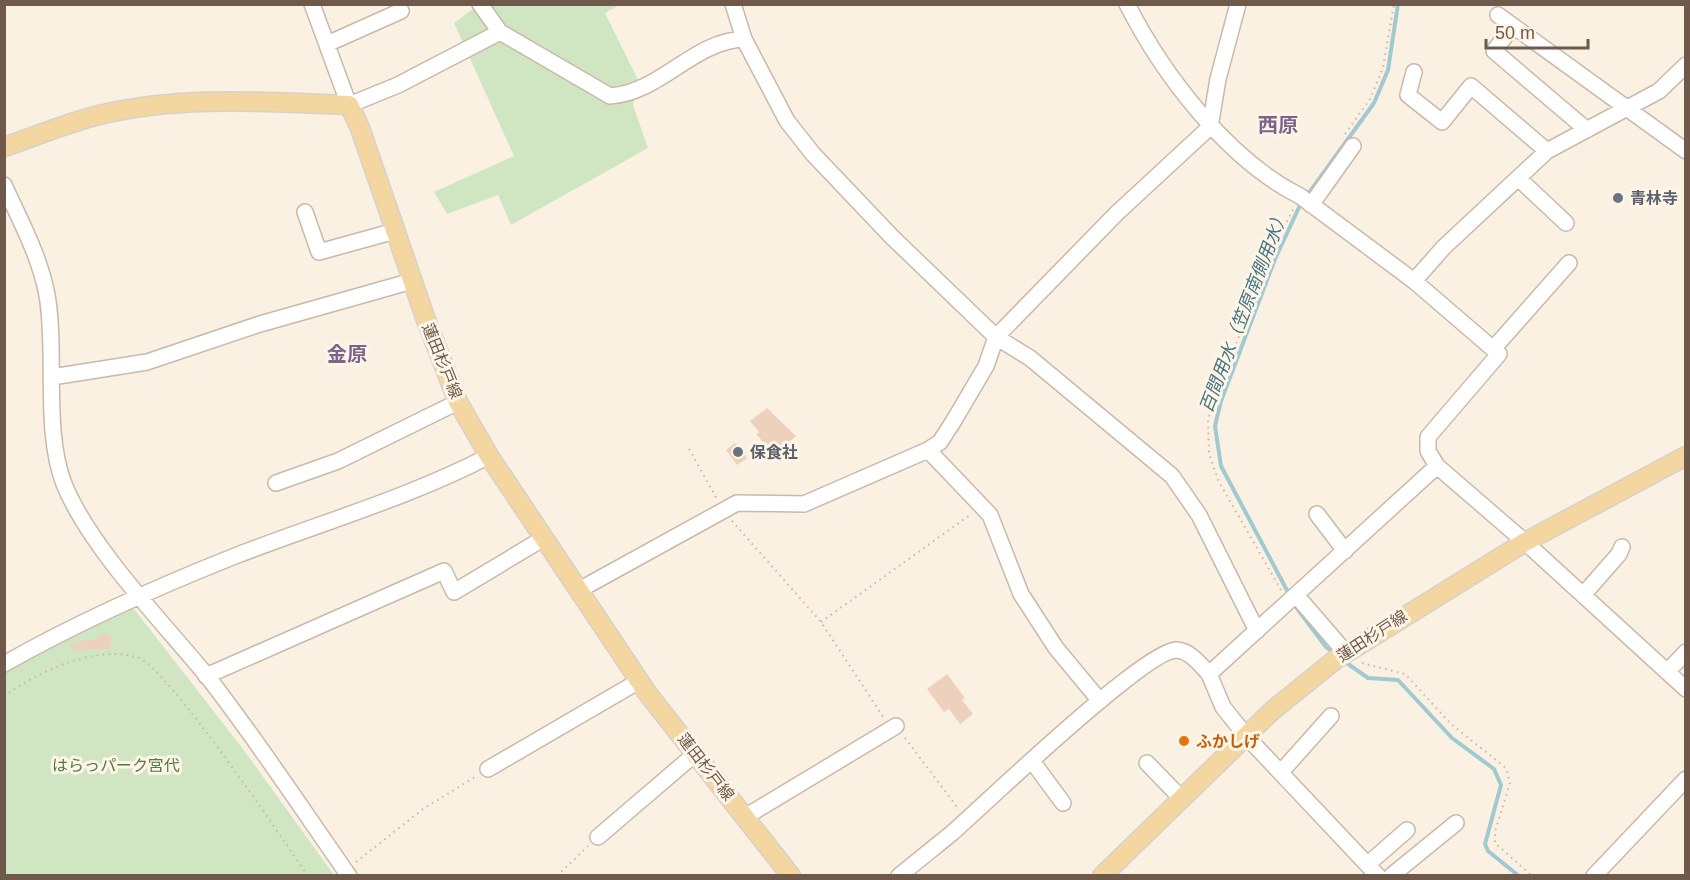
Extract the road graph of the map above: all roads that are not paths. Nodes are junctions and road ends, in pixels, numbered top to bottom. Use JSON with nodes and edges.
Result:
{"nodes":[{"id":1,"x":312,"y":4,"type":"edge"},
{"id":2,"x":480,"y":4,"type":"edge"},
{"id":3,"x":733,"y":4,"type":"edge"},
{"id":4,"x":1126,"y":4,"type":"edge"},
{"id":5,"x":1238,"y":4,"type":"edge"},
{"id":6,"x":401,"y":10,"type":"dead end"},
{"id":7,"x":1498,"y":15,"type":"dead end"},
{"id":8,"x":1513,"y":26,"type":"junction"},
{"id":9,"x":500,"y":32,"type":"junction"},
{"id":10,"x":744,"y":39,"type":"junction"},
{"id":11,"x":327,"y":44,"type":"junction"},
{"id":12,"x":1686,"y":65,"type":"edge"},
{"id":13,"x":1414,"y":72,"type":"dead end"},
{"id":14,"x":349,"y":105,"type":"junction"},
{"id":15,"x":1626,"y":109,"type":"junction"},
{"id":16,"x":1210,"y":127,"type":"junction"},
{"id":17,"x":1587,"y":130,"type":"junction"},
{"id":18,"x":1349,"y":140,"type":"road end"},
{"id":19,"x":4,"y":147,"type":"edge"},
{"id":20,"x":1547,"y":151,"type":"junction"},
{"id":21,"x":1686,"y":152,"type":"edge"},
{"id":22,"x":1518,"y":178,"type":"junction"},
{"id":23,"x":4,"y":185,"type":"edge"},
{"id":24,"x":1306,"y":201,"type":"junction"},
{"id":25,"x":305,"y":212,"type":"dead end"},
{"id":26,"x":1566,"y":223,"type":"dead end"},
{"id":27,"x":395,"y":231,"type":"junction"},
{"id":28,"x":1569,"y":263,"type":"dead end"},
{"id":29,"x":412,"y":280,"type":"junction"},
{"id":30,"x":1414,"y":281,"type":"junction"},
{"id":31,"x":996,"y":337,"type":"junction"},
{"id":32,"x":1493,"y":349,"type":"junction"},
{"id":33,"x":52,"y":377,"type":"junction"},
{"id":34,"x":458,"y":402,"type":"junction"},
{"id":35,"x":928,"y":450,"type":"junction"},
{"id":36,"x":489,"y":456,"type":"junction"},
{"id":37,"x":1686,"y":456,"type":"edge"},
{"id":38,"x":1437,"y":466,"type":"junction"},
{"id":39,"x":276,"y":483,"type":"dead end"},
{"id":40,"x":1317,"y":514,"type":"dead end"},
{"id":41,"x":544,"y":538,"type":"junction"},
{"id":42,"x":1525,"y":542,"type":"junction"},
{"id":43,"x":1622,"y":547,"type":"dead end"},
{"id":44,"x":1344,"y":551,"type":"junction"},
{"id":45,"x":579,"y":590,"type":"junction"},
{"id":46,"x":141,"y":595,"type":"junction"},
{"id":47,"x":1583,"y":595,"type":"junction"},
{"id":48,"x":1292,"y":599,"type":"junction"},
{"id":49,"x":1257,"y":631,"type":"junction"},
{"id":50,"x":1347,"y":652,"type":"junction"},
{"id":51,"x":1686,"y":652,"type":"edge"},
{"id":52,"x":4,"y":664,"type":"edge"},
{"id":53,"x":1666,"y":672,"type":"junction"},
{"id":54,"x":1209,"y":674,"type":"junction"},
{"id":55,"x":206,"y":676,"type":"junction"},
{"id":56,"x":639,"y":681,"type":"junction"},
{"id":57,"x":1686,"y":689,"type":"edge"},
{"id":58,"x":1100,"y":701,"type":"junction"},
{"id":59,"x":1331,"y":716,"type":"dead end"},
{"id":60,"x":893,"y":727,"type":"road end"},
{"id":61,"x":1246,"y":736,"type":"junction"},
{"id":62,"x":695,"y":754,"type":"junction"},
{"id":63,"x":1032,"y":761,"type":"junction"},
{"id":64,"x":1147,"y":763,"type":"dead end"},
{"id":65,"x":488,"y":769,"type":"road end"},
{"id":66,"x":1281,"y":772,"type":"junction"},
{"id":67,"x":1686,"y":779,"type":"edge"},
{"id":68,"x":1182,"y":799,"type":"junction"},
{"id":69,"x":1063,"y":803,"type":"dead end"},
{"id":70,"x":745,"y":817,"type":"junction"},
{"id":71,"x":1456,"y":823,"type":"dead end"},
{"id":72,"x":1407,"y":830,"type":"dead end"},
{"id":73,"x":598,"y":837,"type":"road end"},
{"id":74,"x":1373,"y":870,"type":"edge"},
{"id":75,"x":782,"y":872,"type":"edge"},
{"id":76,"x":347,"y":873,"type":"edge"},
{"id":77,"x":899,"y":876,"type":"edge"},
{"id":78,"x":1102,"y":876,"type":"edge"},
{"id":79,"x":1391,"y":876,"type":"edge"},
{"id":80,"x":1594,"y":876,"type":"edge"}],
"edges":[{"from":1,"to":11,"type":"street"},
{"from":2,"to":9,"type":"street"},
{"from":3,"to":10,"type":"street"},
{"from":4,"to":16,"type":"street"},
{"from":5,"to":16,"type":"street"},
{"from":6,"to":11,"type":"street"},
{"from":7,"to":8,"type":"street"},
{"from":8,"to":15,"type":"street"},
{"from":8,"to":17,"type":"street"},
{"from":9,"to":10,"type":"street"},
{"from":9,"to":14,"type":"street"},
{"from":10,"to":31,"type":"street"},
{"from":11,"to":14,"type":"street"},
{"from":12,"to":15,"type":"street"},
{"from":13,"to":20,"type":"street"},
{"from":14,"to":19,"type":"main road"},
{"from":14,"to":27,"type":"main road","name":"蓮田杉戸線"},
{"from":15,"to":17,"type":"street"},
{"from":15,"to":21,"type":"street"},
{"from":16,"to":24,"type":"street"},
{"from":16,"to":31,"type":"street"},
{"from":17,"to":20,"type":"street"},
{"from":18,"to":24,"type":"street"},
{"from":20,"to":22,"type":"street"},
{"from":22,"to":26,"type":"street"},
{"from":22,"to":30,"type":"street"},
{"from":23,"to":33,"type":"street"},
{"from":24,"to":30,"type":"street"},
{"from":25,"to":27,"type":"street"},
{"from":27,"to":29,"type":"main road","name":"蓮田杉戸線"},
{"from":28,"to":32,"type":"street"},
{"from":29,"to":33,"type":"street"},
{"from":29,"to":34,"type":"main road","name":"蓮田杉戸線"},
{"from":30,"to":32,"type":"street"},
{"from":31,"to":35,"type":"street"},
{"from":31,"to":49,"type":"street"},
{"from":32,"to":38,"type":"street"},
{"from":33,"to":46,"type":"street"},
{"from":34,"to":36,"type":"main road","name":"蓮田杉戸線"},
{"from":34,"to":39,"type":"street"},
{"from":35,"to":45,"type":"street"},
{"from":35,"to":58,"type":"street"},
{"from":36,"to":41,"type":"main road","name":"蓮田杉戸線"},
{"from":36,"to":46,"type":"street"},
{"from":37,"to":42,"type":"main road","name":"蓮田杉戸線"},
{"from":38,"to":42,"type":"street"},
{"from":38,"to":44,"type":"street"},
{"from":40,"to":44,"type":"street"},
{"from":41,"to":45,"type":"main road","name":"蓮田杉戸線"},
{"from":41,"to":55,"type":"street"},
{"from":42,"to":47,"type":"street"},
{"from":42,"to":50,"type":"main road","name":"蓮田杉戸線"},
{"from":43,"to":47,"type":"street"},
{"from":44,"to":48,"type":"street"},
{"from":45,"to":56,"type":"main road","name":"蓮田杉戸線"},
{"from":46,"to":52,"type":"street"},
{"from":46,"to":55,"type":"street"},
{"from":47,"to":53,"type":"street"},
{"from":48,"to":49,"type":"street"},
{"from":48,"to":50,"type":"street"},
{"from":49,"to":54,"type":"street"},
{"from":50,"to":61,"type":"main road","name":"蓮田杉戸線"},
{"from":51,"to":53,"type":"street"},
{"from":53,"to":57,"type":"street"},
{"from":54,"to":58,"type":"street"},
{"from":54,"to":61,"type":"street"},
{"from":55,"to":76,"type":"street"},
{"from":56,"to":62,"type":"main road","name":"蓮田杉戸線"},
{"from":56,"to":65,"type":"street"},
{"from":58,"to":63,"type":"street"},
{"from":59,"to":66,"type":"street"},
{"from":60,"to":70,"type":"street"},
{"from":61,"to":66,"type":"street"},
{"from":61,"to":68,"type":"main road","name":"蓮田杉戸線"},
{"from":62,"to":70,"type":"main road","name":"蓮田杉戸線"},
{"from":62,"to":73,"type":"street"},
{"from":63,"to":69,"type":"street"},
{"from":63,"to":77,"type":"street"},
{"from":64,"to":68,"type":"street"},
{"from":66,"to":74,"type":"street"},
{"from":67,"to":80,"type":"street"},
{"from":68,"to":78,"type":"main road","name":"蓮田杉戸線"},
{"from":70,"to":75,"type":"main road","name":"蓮田杉戸線"},
{"from":71,"to":79,"type":"street"},
{"from":72,"to":74,"type":"street"}]}
